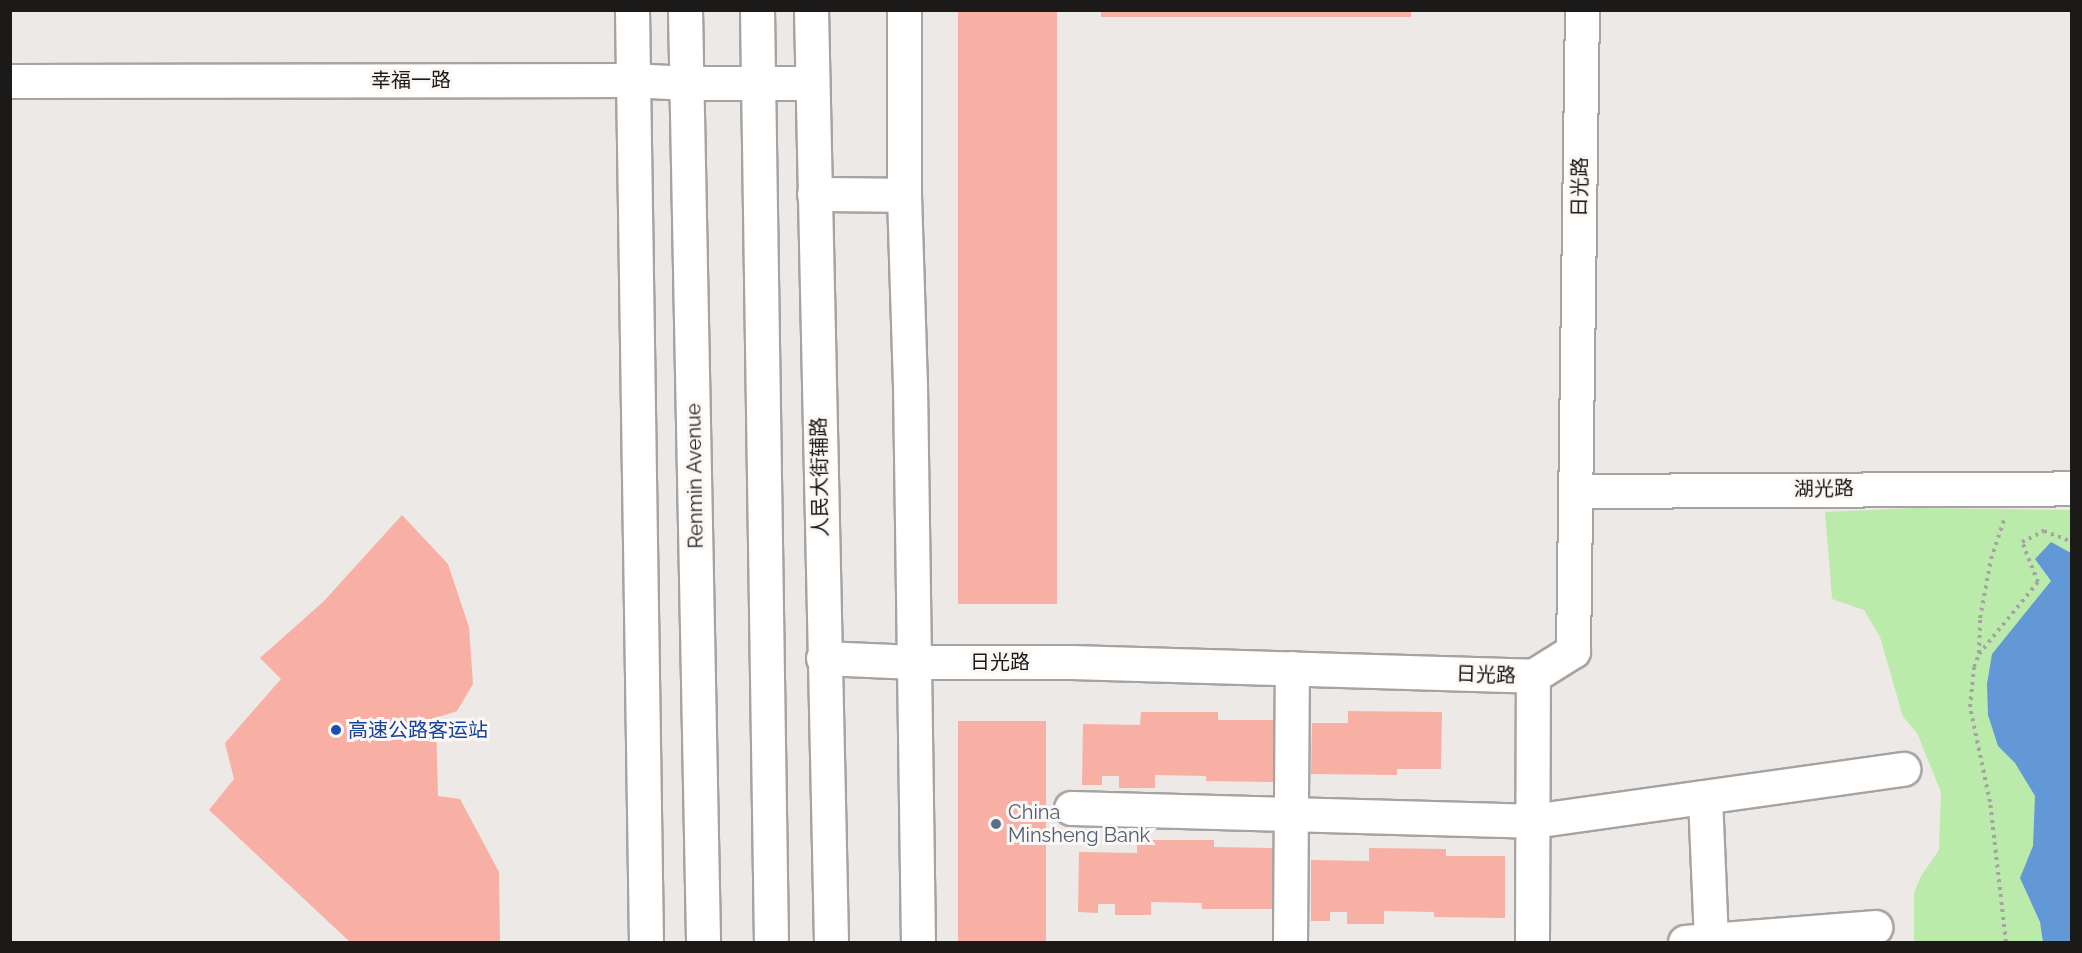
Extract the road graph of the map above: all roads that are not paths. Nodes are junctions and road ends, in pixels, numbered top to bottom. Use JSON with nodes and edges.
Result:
{"nodes":[{"id":1,"x":632,"y":10,"type":"edge"},
{"id":2,"x":685,"y":10,"type":"edge"},
{"id":3,"x":757,"y":10,"type":"edge"},
{"id":4,"x":811,"y":10,"type":"edge"},
{"id":5,"x":904,"y":10,"type":"edge"},
{"id":6,"x":1582,"y":10,"type":"edge"},
{"id":7,"x":633,"y":80,"type":"junction"},
{"id":8,"x":10,"y":81,"type":"edge"},
{"id":9,"x":686,"y":83,"type":"junction"},
{"id":10,"x":758,"y":83,"type":"junction"},
{"id":11,"x":812,"y":83,"type":"junction"},
{"id":12,"x":814,"y":194,"type":"junction"},
{"id":13,"x":904,"y":195,"type":"junction"},
{"id":14,"x":2072,"y":488,"type":"edge"},
{"id":15,"x":1577,"y":491,"type":"junction"},
{"id":16,"x":824,"y":658,"type":"junction"},
{"id":17,"x":915,"y":662,"type":"junction"},
{"id":18,"x":1292,"y":668,"type":"junction"},
{"id":19,"x":1533,"y":676,"type":"junction"},
{"id":20,"x":1903,"y":769,"type":"dead end"},
{"id":21,"x":1705,"y":796,"type":"junction"},
{"id":22,"x":1071,"y":808,"type":"dead end"},
{"id":23,"x":1293,"y":815,"type":"junction"},
{"id":24,"x":1532,"y":822,"type":"junction"},
{"id":25,"x":1875,"y":927,"type":"dead end"},
{"id":26,"x":1698,"y":941,"type":"edge"},
{"id":27,"x":646,"y":942,"type":"edge"},
{"id":28,"x":703,"y":942,"type":"edge"},
{"id":29,"x":771,"y":942,"type":"edge"},
{"id":30,"x":831,"y":942,"type":"edge"},
{"id":31,"x":918,"y":942,"type":"edge"},
{"id":32,"x":1290,"y":942,"type":"edge"},
{"id":33,"x":1532,"y":942,"type":"edge"}],
"edges":[{"from":1,"to":7,"type":"main road"},
{"from":2,"to":9,"type":"main road","name":"Renmin Avenue"},
{"from":3,"to":10,"type":"main road"},
{"from":4,"to":11,"type":"main road","name":"人民大街辅路"},
{"from":5,"to":13,"type":"main road"},
{"from":6,"to":15,"type":"main road","name":"日光路"},
{"from":7,"to":8,"type":"main road","name":"幸福一路"},
{"from":7,"to":9,"type":"main road","name":"幸福一路"},
{"from":7,"to":27,"type":"main road"},
{"from":9,"to":10,"type":"main road","name":"幸福一路"},
{"from":9,"to":28,"type":"main road","name":"Renmin Avenue"},
{"from":10,"to":11,"type":"main road","name":"幸福一路"},
{"from":10,"to":29,"type":"main road"},
{"from":11,"to":12,"type":"main road","name":"人民大街辅路"},
{"from":12,"to":13,"type":"main road"},
{"from":12,"to":16,"type":"main road","name":"人民大街辅路"},
{"from":13,"to":17,"type":"main road"},
{"from":14,"to":15,"type":"main road","name":"湖光路"},
{"from":15,"to":19,"type":"main road","name":"日光路"},
{"from":16,"to":17,"type":"main road","name":"日光路"},
{"from":16,"to":30,"type":"main road","name":"人民大街辅路"},
{"from":17,"to":18,"type":"main road","name":"日光路"},
{"from":17,"to":31,"type":"main road"},
{"from":18,"to":19,"type":"main road","name":"日光路"},
{"from":18,"to":23,"type":"main road"},
{"from":19,"to":24,"type":"main road"},
{"from":20,"to":21,"type":"main road"},
{"from":21,"to":24,"type":"main road"},
{"from":21,"to":26,"type":"main road"},
{"from":22,"to":23,"type":"main road"},
{"from":23,"to":24,"type":"main road"},
{"from":23,"to":32,"type":"main road"},
{"from":24,"to":33,"type":"main road"},
{"from":25,"to":26,"type":"main road"}]}
